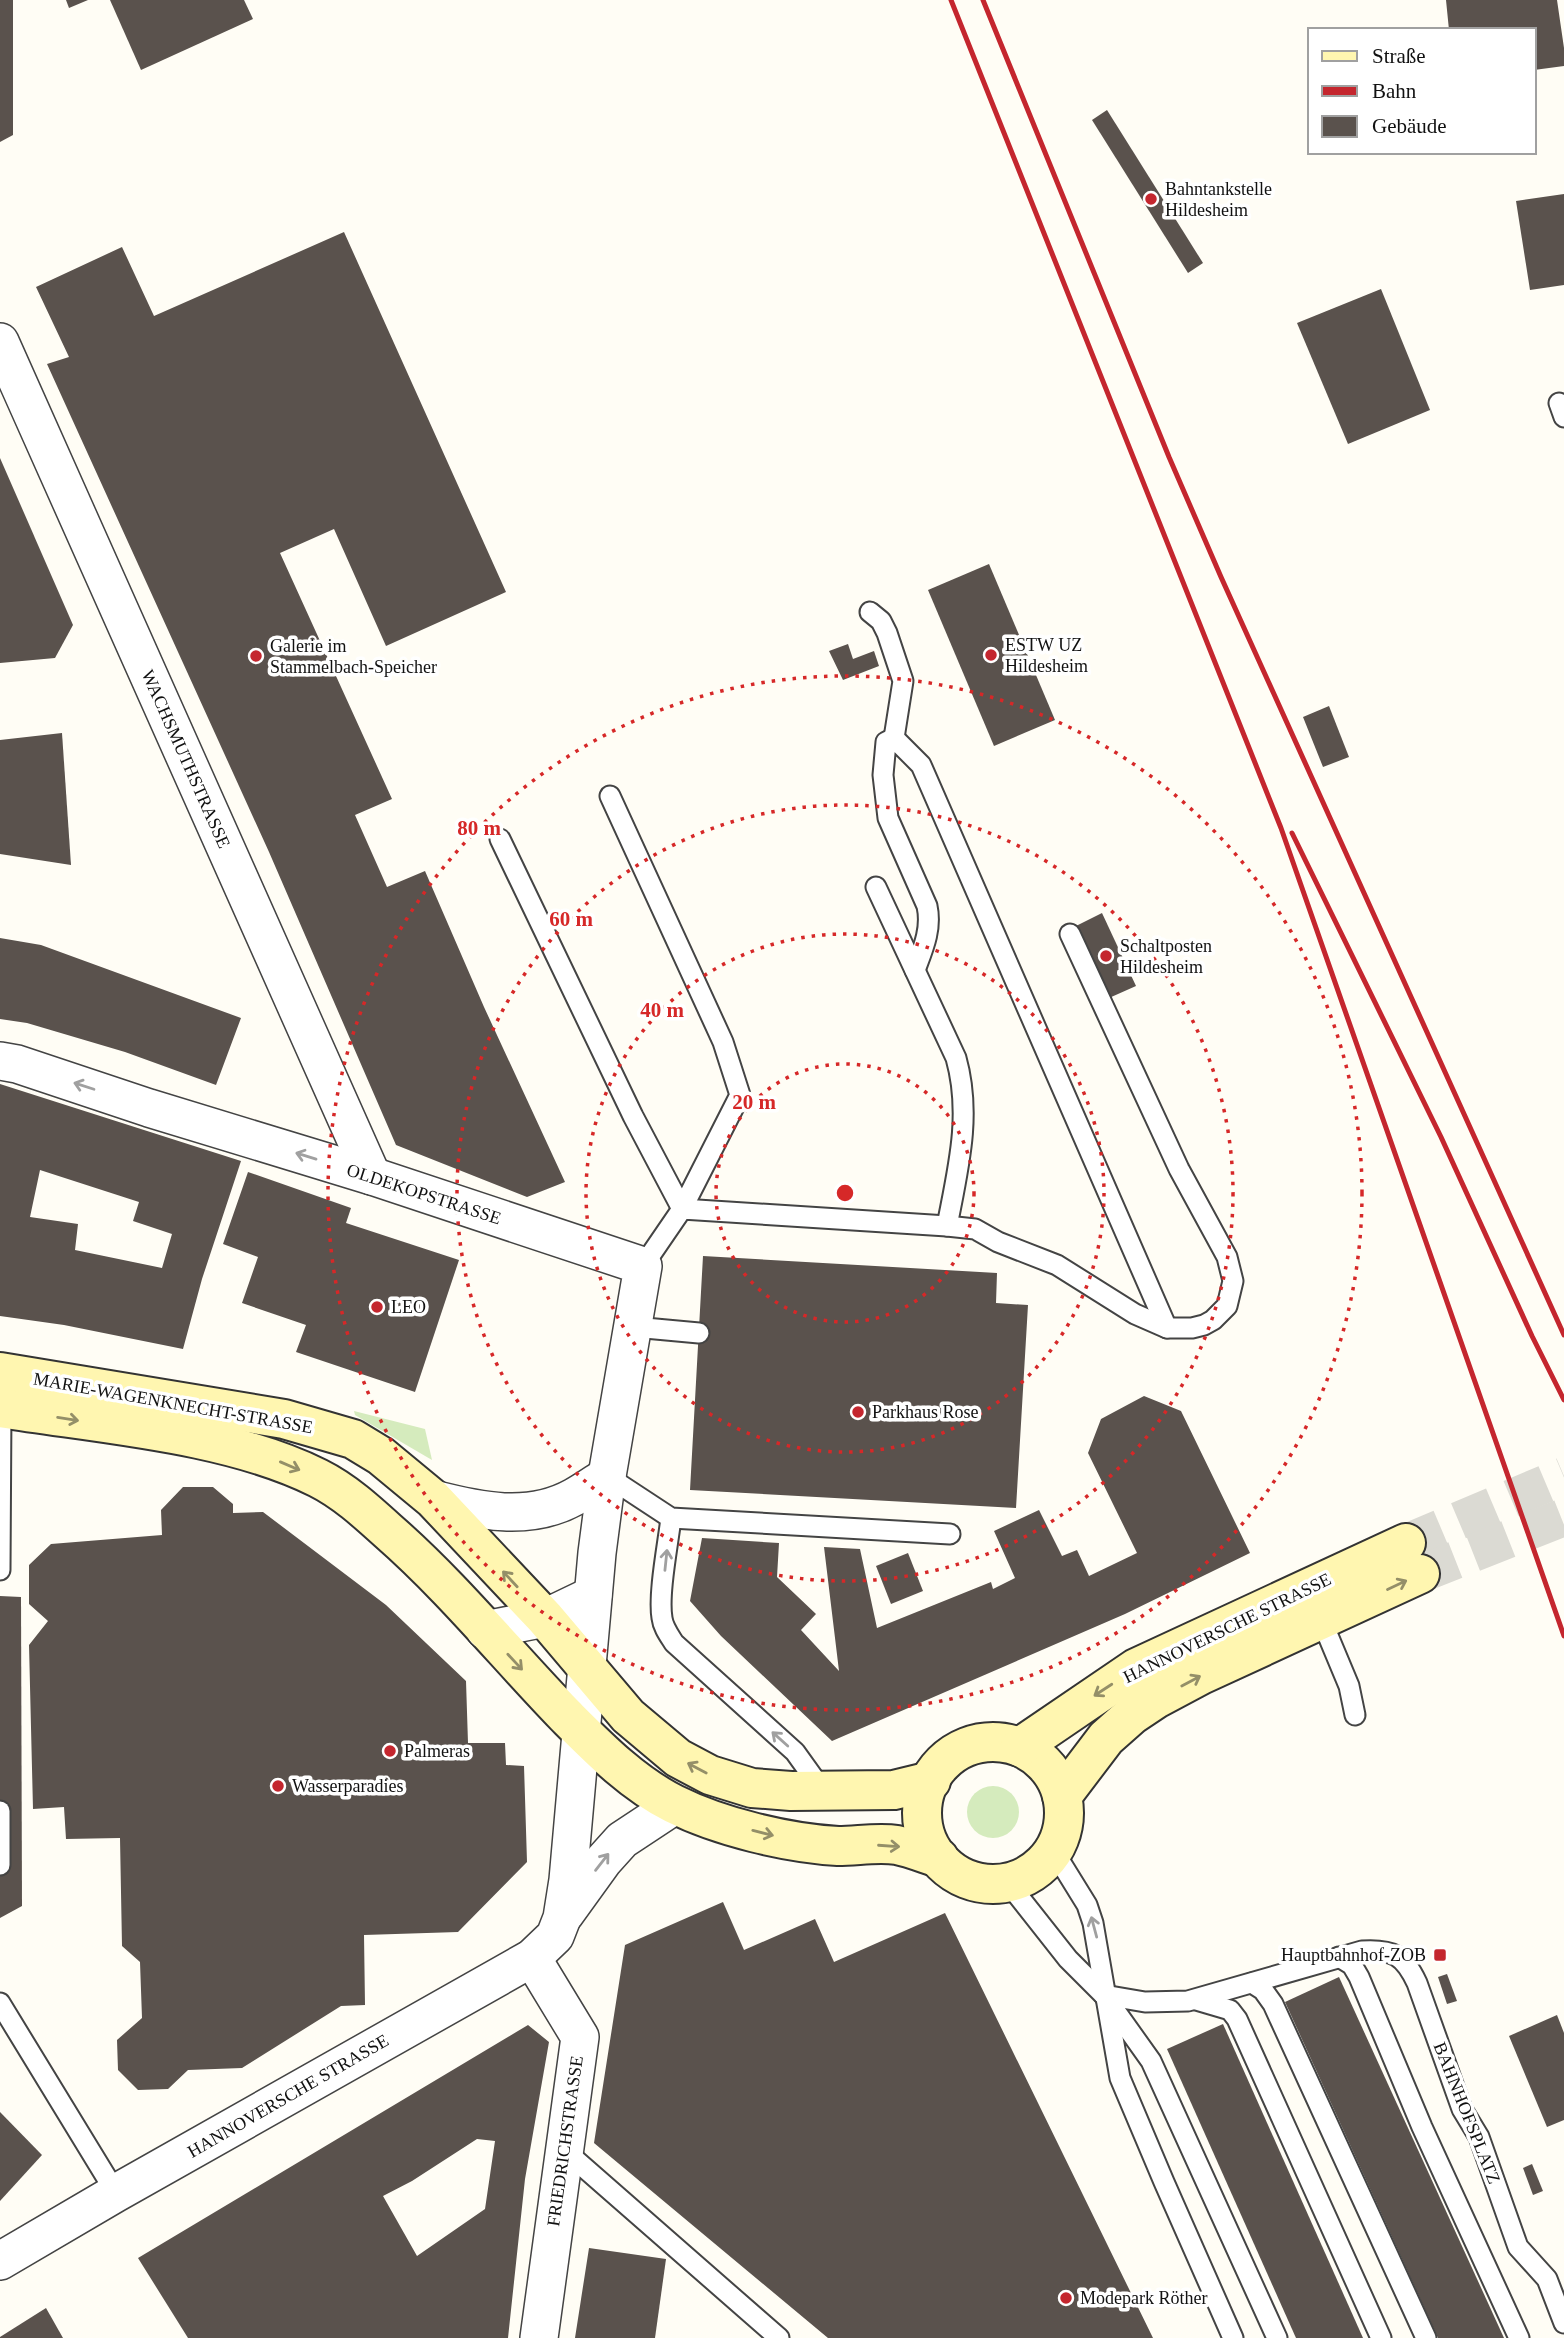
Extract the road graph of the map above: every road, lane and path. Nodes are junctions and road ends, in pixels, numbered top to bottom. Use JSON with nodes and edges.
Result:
{"nodes":[{"id":1,"x":0,"y":342,"type":"edge"},
{"id":2,"x":870,"y":612,"type":"dead end"},
{"id":3,"x":894,"y":738,"type":"junction"},
{"id":4,"x":610,"y":796,"type":"dead end"},
{"id":5,"x":499,"y":839,"type":"dead end"},
{"id":6,"x":876,"y":887,"type":"dead end"},
{"id":7,"x":1070,"y":934,"type":"dead end"},
{"id":8,"x":915,"y":970,"type":"junction"},
{"id":9,"x":0,"y":1061,"type":"edge"},
{"id":10,"x":372,"y":1176,"type":"junction"},
{"id":11,"x":682,"y":1209,"type":"junction"},
{"id":12,"x":947,"y":1226,"type":"junction"},
{"id":13,"x":643,"y":1266,"type":"junction"},
{"id":14,"x":634,"y":1327,"type":"junction"},
{"id":15,"x":1167,"y":1328,"type":"junction"},
{"id":16,"x":699,"y":1334,"type":"dead end"},
{"id":17,"x":0,"y":1372,"type":"edge"},
{"id":18,"x":60,"y":1382,"type":"junction"},
{"id":19,"x":0,"y":1408,"type":"edge"},
{"id":20,"x":607,"y":1476,"type":"junction"},
{"id":21,"x":433,"y":1499,"type":"junction"},
{"id":22,"x":671,"y":1518,"type":"junction"},
{"id":23,"x":950,"y":1534,"type":"dead end"},
{"id":24,"x":0,"y":1570,"type":"edge"},
{"id":25,"x":593,"y":1595,"type":"junction"},
{"id":26,"x":545,"y":1618,"type":"junction"},
{"id":27,"x":1321,"y":1619,"type":"junction"},
{"id":28,"x":485,"y":1630,"type":"junction"},
{"id":29,"x":586,"y":1668,"type":"junction"},
{"id":30,"x":1355,"y":1715,"type":"dead end"},
{"id":31,"x":628,"y":1716,"type":"junction"},
{"id":32,"x":581,"y":1731,"type":"junction"},
{"id":33,"x":1020,"y":1747,"type":"junction"},
{"id":34,"x":931,"y":1781,"type":"junction"},
{"id":35,"x":823,"y":1791,"type":"junction"},
{"id":36,"x":1062,"y":1796,"type":"junction"},
{"id":37,"x":675,"y":1805,"type":"junction"},
{"id":38,"x":0,"y":1811,"type":"edge"},
{"id":39,"x":1053,"y":1850,"type":"junction"},
{"id":40,"x":939,"y":1858,"type":"junction"},
{"id":41,"x":0,"y":1865,"type":"edge"},
{"id":42,"x":1008,"y":1882,"type":"junction"},
{"id":43,"x":562,"y":1918,"type":"junction"},
{"id":44,"x":1339,"y":1957,"type":"junction"},
{"id":45,"x":532,"y":1958,"type":"junction"},
{"id":46,"x":1252,"y":1983,"type":"junction"},
{"id":47,"x":1104,"y":1995,"type":"junction"},
{"id":48,"x":1195,"y":2000,"type":"junction"},
{"id":49,"x":0,"y":2003,"type":"edge"},
{"id":50,"x":563,"y":2149,"type":"junction"},
{"id":51,"x":116,"y":2193,"type":"junction"},
{"id":52,"x":0,"y":2262,"type":"edge"},
{"id":53,"x":1564,"y":2323,"type":"edge"},
{"id":54,"x":538,"y":2338,"type":"edge"},
{"id":55,"x":779,"y":2338,"type":"edge"},
{"id":56,"x":1233,"y":2338,"type":"edge"},
{"id":57,"x":1277,"y":2338,"type":"edge"},
{"id":58,"x":1381,"y":2338,"type":"edge"},
{"id":59,"x":1426,"y":2338,"type":"edge"},
{"id":60,"x":1519,"y":2338,"type":"edge"}],
"edges":[{"from":1,"to":10,"type":"street","name":"WACHSMUTHSTRASSE"},
{"from":2,"to":3,"type":"lane"},
{"from":3,"to":8,"type":"lane"},
{"from":3,"to":15,"type":"lane"},
{"from":4,"to":11,"type":"lane"},
{"from":5,"to":11,"type":"lane"},
{"from":6,"to":8,"type":"lane"},
{"from":7,"to":15,"type":"lane"},
{"from":8,"to":12,"type":"lane"},
{"from":10,"to":9,"type":"street","name":"OLDEKOPSTRASSE","one_way":true},
{"from":10,"to":13,"type":"street","name":"OLDEKOPSTRASSE"},
{"from":11,"to":12,"type":"lane"},
{"from":11,"to":13,"type":"lane"},
{"from":12,"to":15,"type":"lane"},
{"from":13,"to":14,"type":"street"},
{"from":14,"to":16,"type":"lane"},
{"from":14,"to":20,"type":"street"},
{"from":17,"to":18,"type":"street","name":"MARIE-WAGENKNECHT-STRASSE"},
{"from":18,"to":19,"type":"lane"},
{"from":18,"to":21,"type":"street","name":"MARIE-WAGENKNECHT-STRASSE"},
{"from":19,"to":24,"type":"lane"},
{"from":19,"to":28,"type":"street","name":"MARIE-WAGENKNECHT-STRASSE","one_way":true},
{"from":20,"to":21,"type":"street"},
{"from":20,"to":22,"type":"lane"},
{"from":20,"to":25,"type":"street"},
{"from":26,"to":21,"type":"street","name":"MARIE-WAGENKNECHT-STRASSE","one_way":true},
{"from":22,"to":23,"type":"lane"},
{"from":35,"to":22,"type":"lane","one_way":true},
{"from":25,"to":26,"type":"street"},
{"from":25,"to":29,"type":"street"},
{"from":26,"to":28,"type":"street"},
{"from":26,"to":29,"type":"street","name":"MARIE-WAGENKNECHT-STRASSE"},
{"from":27,"to":30,"type":"lane"},
{"from":27,"to":33,"type":"street","name":"HANNOVERSCHE STRASSE","one_way":true},
{"from":36,"to":27,"type":"street","name":"HANNOVERSCHE STRASSE","one_way":true},
{"from":28,"to":32,"type":"street","name":"MARIE-WAGENKNECHT-STRASSE","one_way":true},
{"from":29,"to":31,"type":"street"},
{"from":29,"to":32,"type":"street","name":"HANNOVERSCHE STRASSE"},
{"from":31,"to":32,"type":"street"},
{"from":35,"to":31,"type":"street","one_way":true},
{"from":32,"to":37,"type":"street"},
{"from":32,"to":43,"type":"street","name":"HANNOVERSCHE STRASSE"},
{"from":33,"to":34,"type":"street"},
{"from":33,"to":36,"type":"street"},
{"from":34,"to":35,"type":"street"},
{"from":34,"to":40,"type":"street"},
{"from":36,"to":39,"type":"street"},
{"from":37,"to":40,"type":"street","one_way":true},
{"from":43,"to":37,"type":"street","name":"HANNOVERSCHE STRASSE","one_way":true},
{"from":38,"to":41,"type":"lane"},
{"from":39,"to":42,"type":"street"},
{"from":47,"to":39,"type":"lane","one_way":true},
{"from":40,"to":42,"type":"street"},
{"from":42,"to":47,"type":"lane"},
{"from":43,"to":45,"type":"street","name":"HANNOVERSCHE STRASSE"},
{"from":44,"to":46,"type":"lane","name":"BAHNHOFSPLATZ"},
{"from":44,"to":53,"type":"lane","name":"BAHNHOFSPLATZ"},
{"from":44,"to":60,"type":"lane"},
{"from":45,"to":50,"type":"street","name":"FRIEDRICHSTRASSE"},
{"from":45,"to":51,"type":"street","name":"HANNOVERSCHE STRASSE"},
{"from":46,"to":48,"type":"lane","name":"BAHNHOFSPLATZ"},
{"from":46,"to":59,"type":"lane"},
{"from":47,"to":48,"type":"lane","name":"BAHNHOFSPLATZ"},
{"from":47,"to":56,"type":"lane"},
{"from":47,"to":57,"type":"lane"},
{"from":48,"to":58,"type":"lane","name":"BAHNHOFSPLATZ"},
{"from":49,"to":51,"type":"lane"},
{"from":50,"to":54,"type":"street","name":"FRIEDRICHSTRASSE"},
{"from":50,"to":55,"type":"lane"},
{"from":51,"to":52,"type":"street","name":"HANNOVERSCHE STRASSE"}]}
